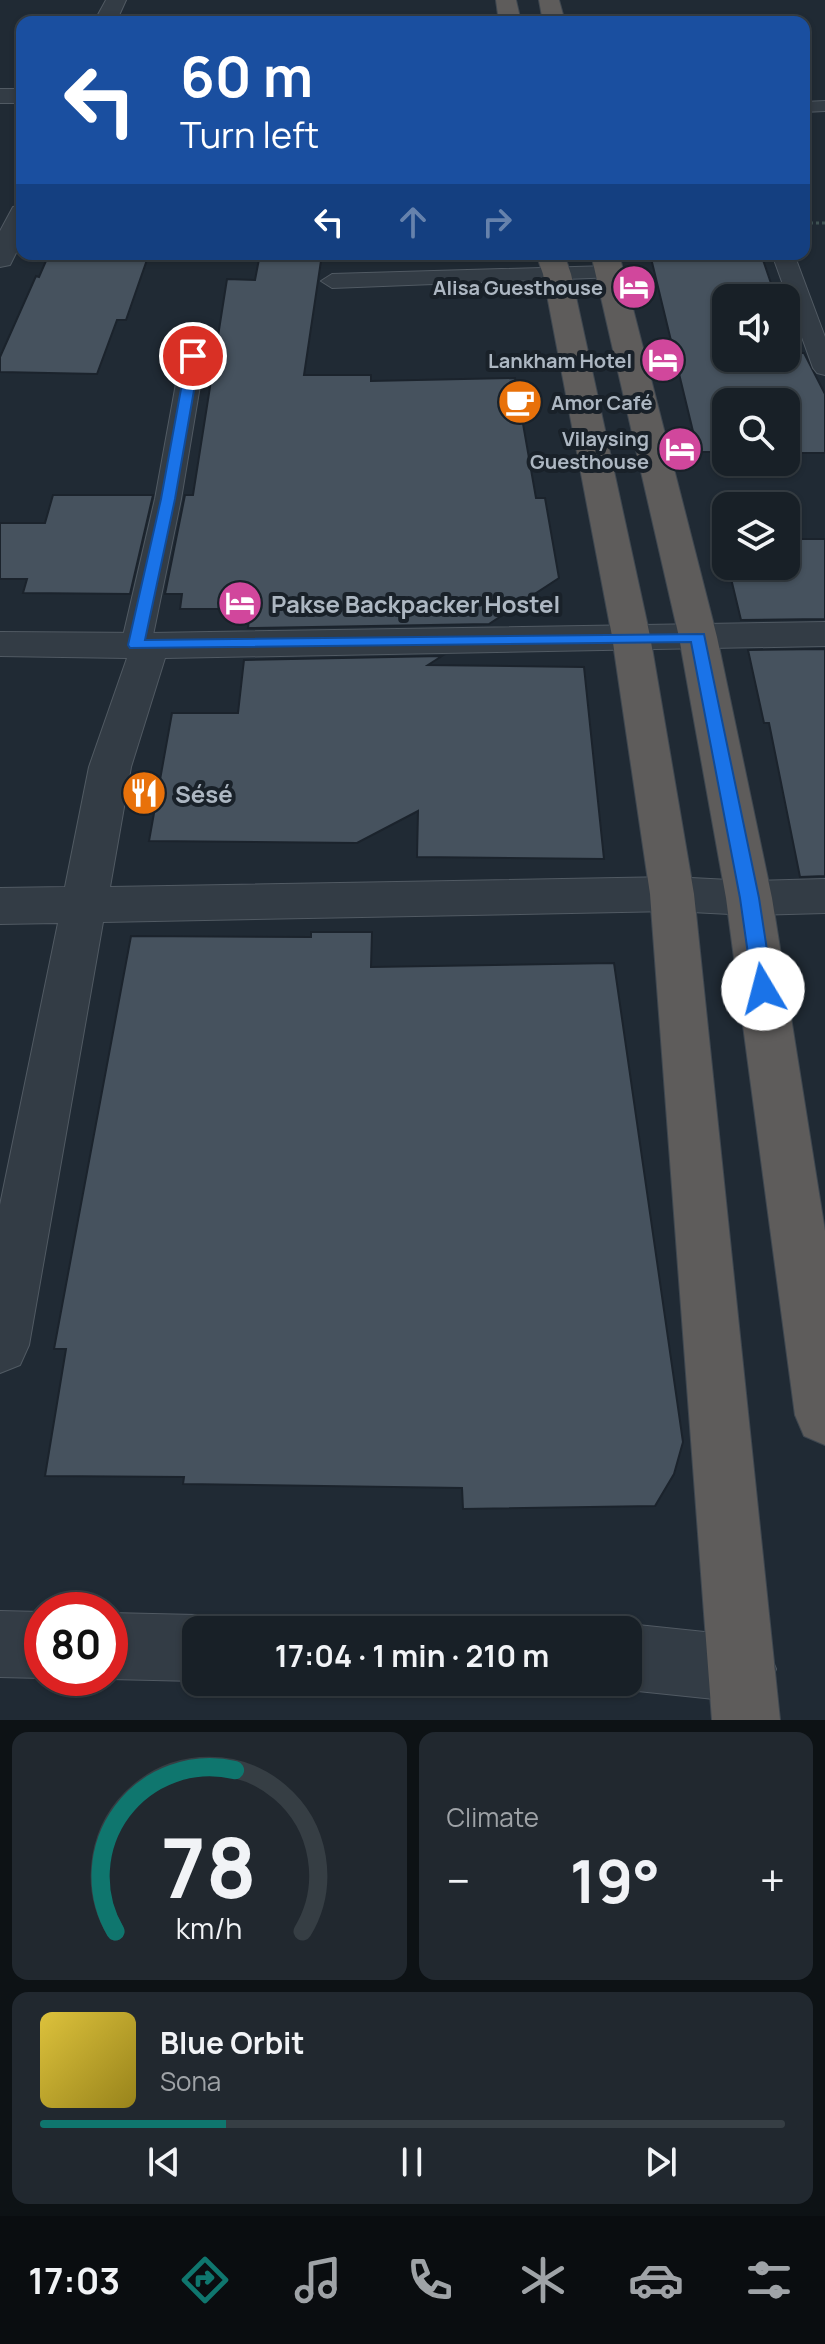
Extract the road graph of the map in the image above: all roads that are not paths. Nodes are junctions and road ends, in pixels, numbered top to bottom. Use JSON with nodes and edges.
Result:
{"nodes":[{"id":1,"x":16,"y":229,"type":"edge"},
{"id":2,"x":0,"y":259,"type":"edge"},
{"id":3,"x":785,"y":260,"type":"edge"},
{"id":4,"x":606,"y":263,"type":"edge"},
{"id":5,"x":554,"y":264,"type":"edge"},
{"id":6,"x":332,"y":281,"type":"dead end"},
{"id":7,"x":193,"y":356,"type":"dead end"},
{"id":8,"x":825,"y":368,"type":"edge"},
{"id":9,"x":825,"y":634,"type":"edge"},
{"id":10,"x":631,"y":636,"type":"junction"},
{"id":11,"x":698,"y":637,"type":"junction"},
{"id":12,"x":0,"y":644,"type":"edge"},
{"id":13,"x":143,"y":645,"type":"junction"},
{"id":14,"x":672,"y":894,"type":"junction"},
{"id":15,"x":825,"y":896,"type":"edge"},
{"id":16,"x":749,"y":898,"type":"junction"},
{"id":17,"x":0,"y":906,"type":"edge"},
{"id":18,"x":85,"y":906,"type":"junction"},
{"id":19,"x":0,"y":1345,"type":"edge"},
{"id":20,"x":825,"y":1415,"type":"edge"},
{"id":21,"x":0,"y":1644,"type":"edge"},
{"id":22,"x":24,"y":1645,"type":"edge"},
{"id":23,"x":128,"y":1646,"type":"edge"},
{"id":24,"x":182,"y":1648,"type":"edge"},
{"id":25,"x":642,"y":1662,"type":"edge"},
{"id":26,"x":744,"y":1695,"type":"edge"}],
"edges":[{"from":1,"to":2,"type":"street"},
{"from":3,"to":8,"type":"lane"},
{"from":4,"to":5,"type":"lane"},
{"from":4,"to":11,"type":"highway"},
{"from":5,"to":6,"type":"lane"},
{"from":5,"to":10,"type":"highway"},
{"from":7,"to":13,"type":"lane"},
{"from":9,"to":11,"type":"street"},
{"from":10,"to":11,"type":"street"},
{"from":10,"to":13,"type":"street"},
{"from":10,"to":14,"type":"highway"},
{"from":11,"to":16,"type":"highway"},
{"from":12,"to":13,"type":"street"},
{"from":13,"to":18,"type":"street"},
{"from":14,"to":16,"type":"street"},
{"from":14,"to":18,"type":"street"},
{"from":14,"to":26,"type":"highway"},
{"from":15,"to":16,"type":"street"},
{"from":16,"to":20,"type":"highway"},
{"from":17,"to":18,"type":"street"},
{"from":18,"to":19,"type":"street"},
{"from":21,"to":22,"type":"street"},
{"from":23,"to":24,"type":"street"},
{"from":25,"to":26,"type":"street"}]}
